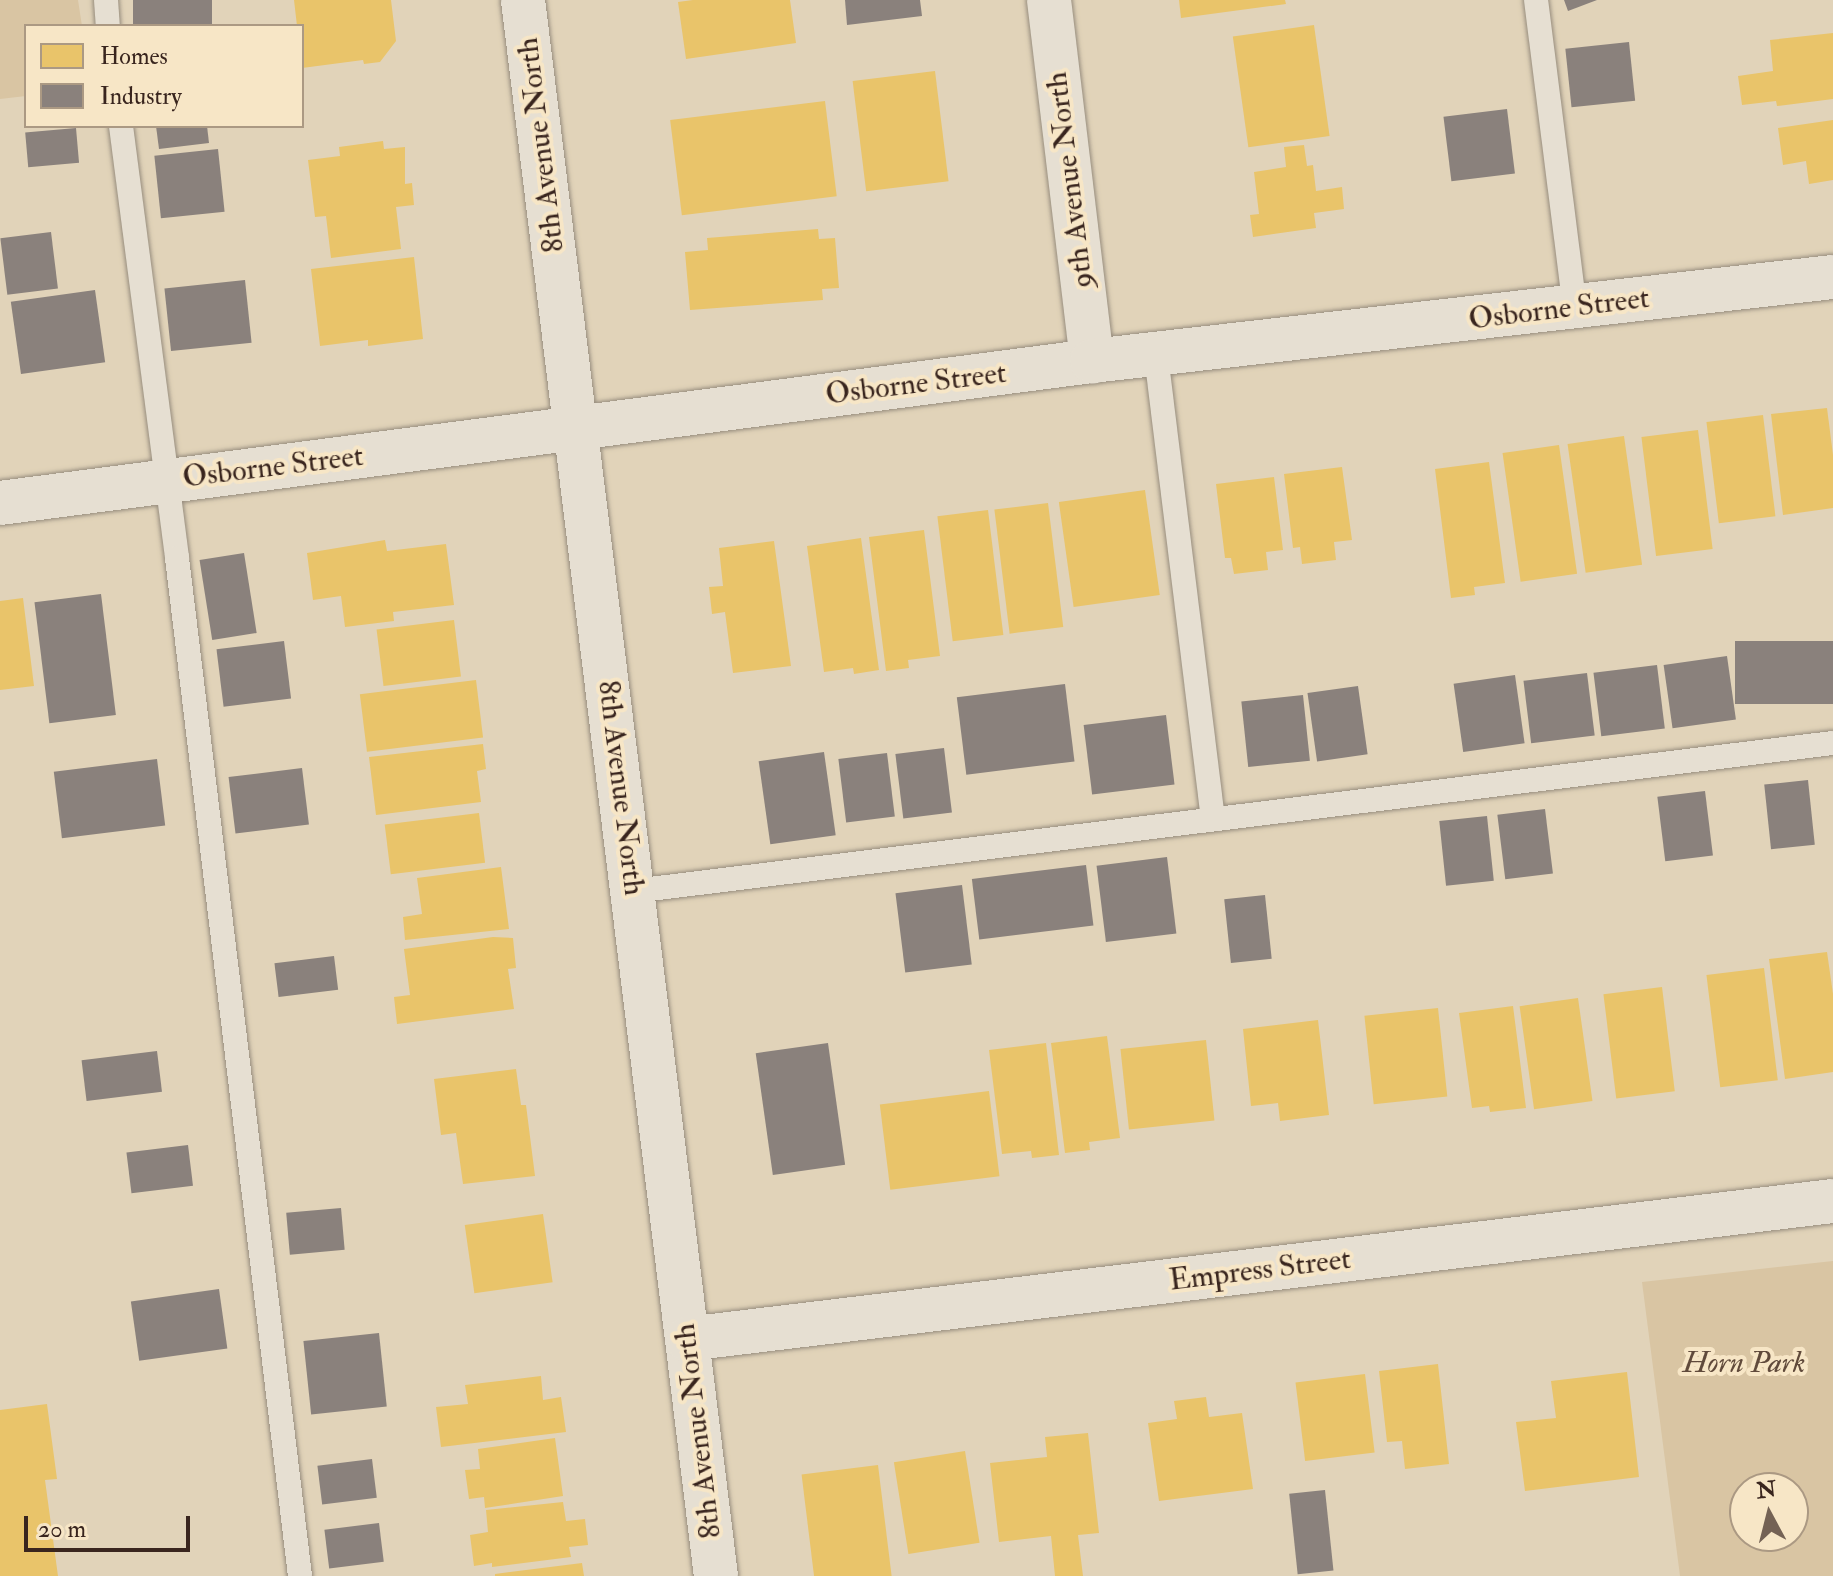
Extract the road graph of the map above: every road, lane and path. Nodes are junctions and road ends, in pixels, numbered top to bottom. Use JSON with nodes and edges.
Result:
{"nodes":[{"id":1,"x":106,"y":0,"type":"edge"},
{"id":2,"x":523,"y":0,"type":"edge"},
{"id":3,"x":1049,"y":0,"type":"edge"},
{"id":4,"x":1536,"y":0,"type":"edge"},
{"id":5,"x":108,"y":24,"type":"edge"},
{"id":6,"x":121,"y":128,"type":"edge"},
{"id":7,"x":1833,"y":277,"type":"edge"},
{"id":8,"x":1575,"y":308,"type":"junction"},
{"id":9,"x":1156,"y":355,"type":"junction"},
{"id":10,"x":1092,"y":361,"type":"junction"},
{"id":11,"x":575,"y":429,"type":"junction"},
{"id":12,"x":167,"y":481,"type":"junction"},
{"id":13,"x":0,"y":503,"type":"edge"},
{"id":14,"x":1833,"y":743,"type":"edge"},
{"id":15,"x":1213,"y":817,"type":"junction"},
{"id":16,"x":634,"y":891,"type":"junction"},
{"id":17,"x":1833,"y":1201,"type":"edge"},
{"id":18,"x":687,"y":1339,"type":"junction"},
{"id":19,"x":300,"y":1576,"type":"edge"},
{"id":20,"x":716,"y":1576,"type":"edge"}],
"edges":[{"from":1,"to":5,"type":"lane"},
{"from":2,"to":11,"type":"street","name":"8th Avenue North"},
{"from":3,"to":10,"type":"street","name":"9th Avenue North"},
{"from":4,"to":8,"type":"lane"},
{"from":6,"to":12,"type":"lane"},
{"from":7,"to":8,"type":"street","name":"Osborne Street"},
{"from":8,"to":9,"type":"street","name":"Osborne Street"},
{"from":9,"to":10,"type":"street","name":"Osborne Street"},
{"from":9,"to":15,"type":"lane"},
{"from":10,"to":11,"type":"street","name":"Osborne Street"},
{"from":11,"to":12,"type":"street","name":"Osborne Street"},
{"from":11,"to":16,"type":"street","name":"8th Avenue North"},
{"from":12,"to":13,"type":"street","name":"Osborne Street"},
{"from":12,"to":19,"type":"lane"},
{"from":14,"to":15,"type":"lane"},
{"from":15,"to":16,"type":"lane"},
{"from":16,"to":18,"type":"street","name":"8th Avenue North"},
{"from":17,"to":18,"type":"street","name":"Empress Street"},
{"from":18,"to":20,"type":"street","name":"8th Avenue North"}]}
